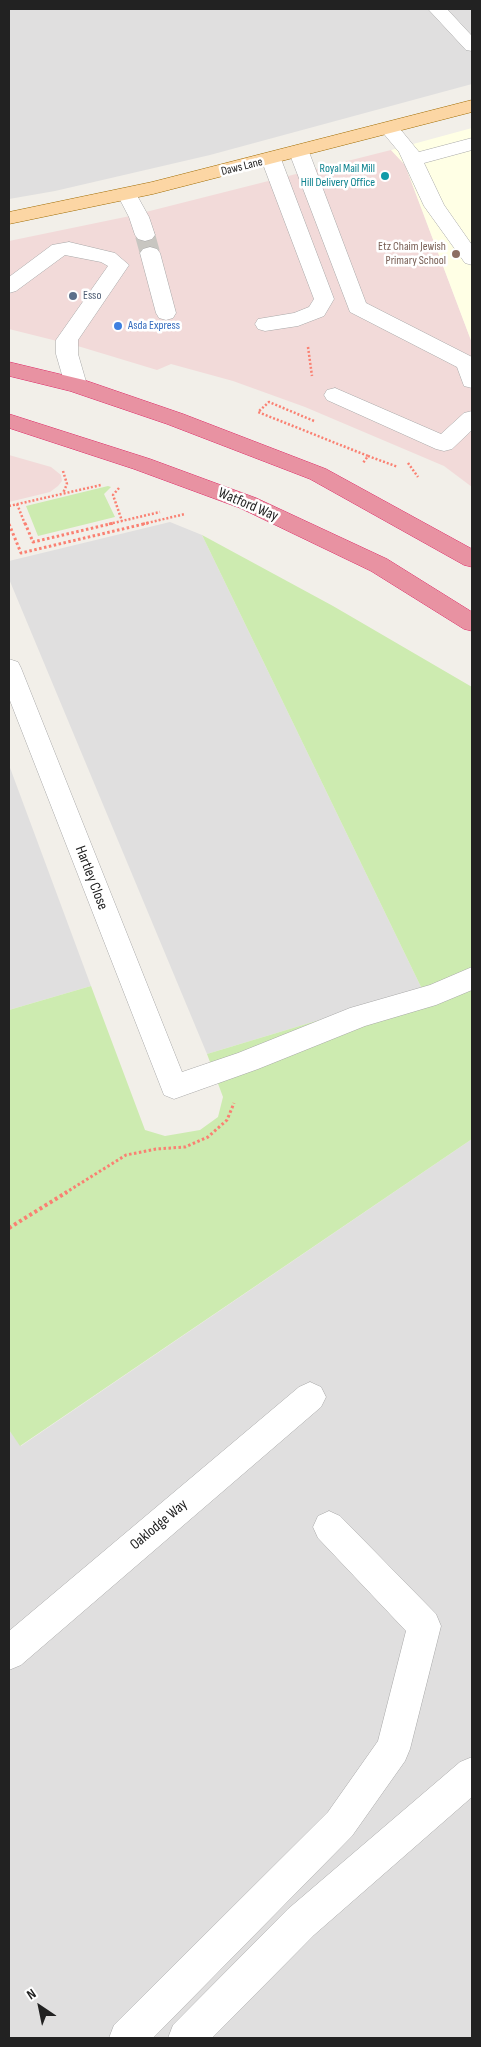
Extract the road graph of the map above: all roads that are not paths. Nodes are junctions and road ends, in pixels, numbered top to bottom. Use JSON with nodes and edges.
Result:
{"nodes":[{"id":1,"x":437,"y":9,"type":"edge"},
{"id":2,"x":472,"y":46,"type":"edge"},
{"id":3,"x":472,"y":106,"type":"edge"},
{"id":4,"x":389,"y":128,"type":"junction"},
{"id":5,"x":472,"y":144,"type":"edge"},
{"id":6,"x":299,"y":152,"type":"junction"},
{"id":7,"x":271,"y":159,"type":"junction"},
{"id":8,"x":413,"y":160,"type":"junction"},
{"id":9,"x":127,"y":194,"type":"junction"},
{"id":10,"x":9,"y":218,"type":"edge"},
{"id":11,"x":472,"y":259,"type":"edge"},
{"id":12,"x":9,"y":287,"type":"edge"},
{"id":13,"x":166,"y":313,"type":"dead end"},
{"id":14,"x":265,"y":324,"type":"dead end"},
{"id":15,"x":9,"y":369,"type":"edge"},
{"id":16,"x":472,"y":381,"type":"edge"},
{"id":17,"x":76,"y":385,"type":"junction"},
{"id":18,"x":335,"y":396,"type":"dead end"},
{"id":19,"x":472,"y":418,"type":"edge"},
{"id":20,"x":9,"y":421,"type":"edge"},
{"id":21,"x":472,"y":559,"type":"edge"},
{"id":22,"x":472,"y":622,"type":"edge"},
{"id":23,"x":10,"y":675,"type":"edge"},
{"id":24,"x":472,"y":978,"type":"edge"},
{"id":25,"x":310,"y":1397,"type":"dead end"},
{"id":26,"x":329,"y":1527,"type":"dead end"},
{"id":27,"x":9,"y":1653,"type":"edge"},
{"id":28,"x":472,"y":1774,"type":"edge"},
{"id":29,"x":127,"y":2038,"type":"edge"},
{"id":30,"x":186,"y":2038,"type":"edge"}],
"edges":[{"from":1,"to":2,"type":"street"},
{"from":3,"to":4,"type":"main road","name":"Daws Lane"},
{"from":4,"to":6,"type":"main road","name":"Daws Lane"},
{"from":4,"to":8,"type":"street"},
{"from":5,"to":8,"type":"street"},
{"from":6,"to":7,"type":"main road","name":"Daws Lane"},
{"from":6,"to":16,"type":"street"},
{"from":7,"to":9,"type":"main road","name":"Daws Lane"},
{"from":7,"to":14,"type":"street"},
{"from":8,"to":11,"type":"street"},
{"from":9,"to":10,"type":"main road","name":"Daws Lane"},
{"from":9,"to":13,"type":"street"},
{"from":12,"to":17,"type":"street"},
{"from":15,"to":17,"type":"highway"},
{"from":17,"to":21,"type":"highway"},
{"from":18,"to":19,"type":"street"},
{"from":20,"to":22,"type":"highway","name":"Watford Way"},
{"from":23,"to":24,"type":"street","name":"Hartley Close"},
{"from":25,"to":27,"type":"street","name":"Oaklodge Way"},
{"from":26,"to":29,"type":"street"},
{"from":28,"to":30,"type":"street"}]}
